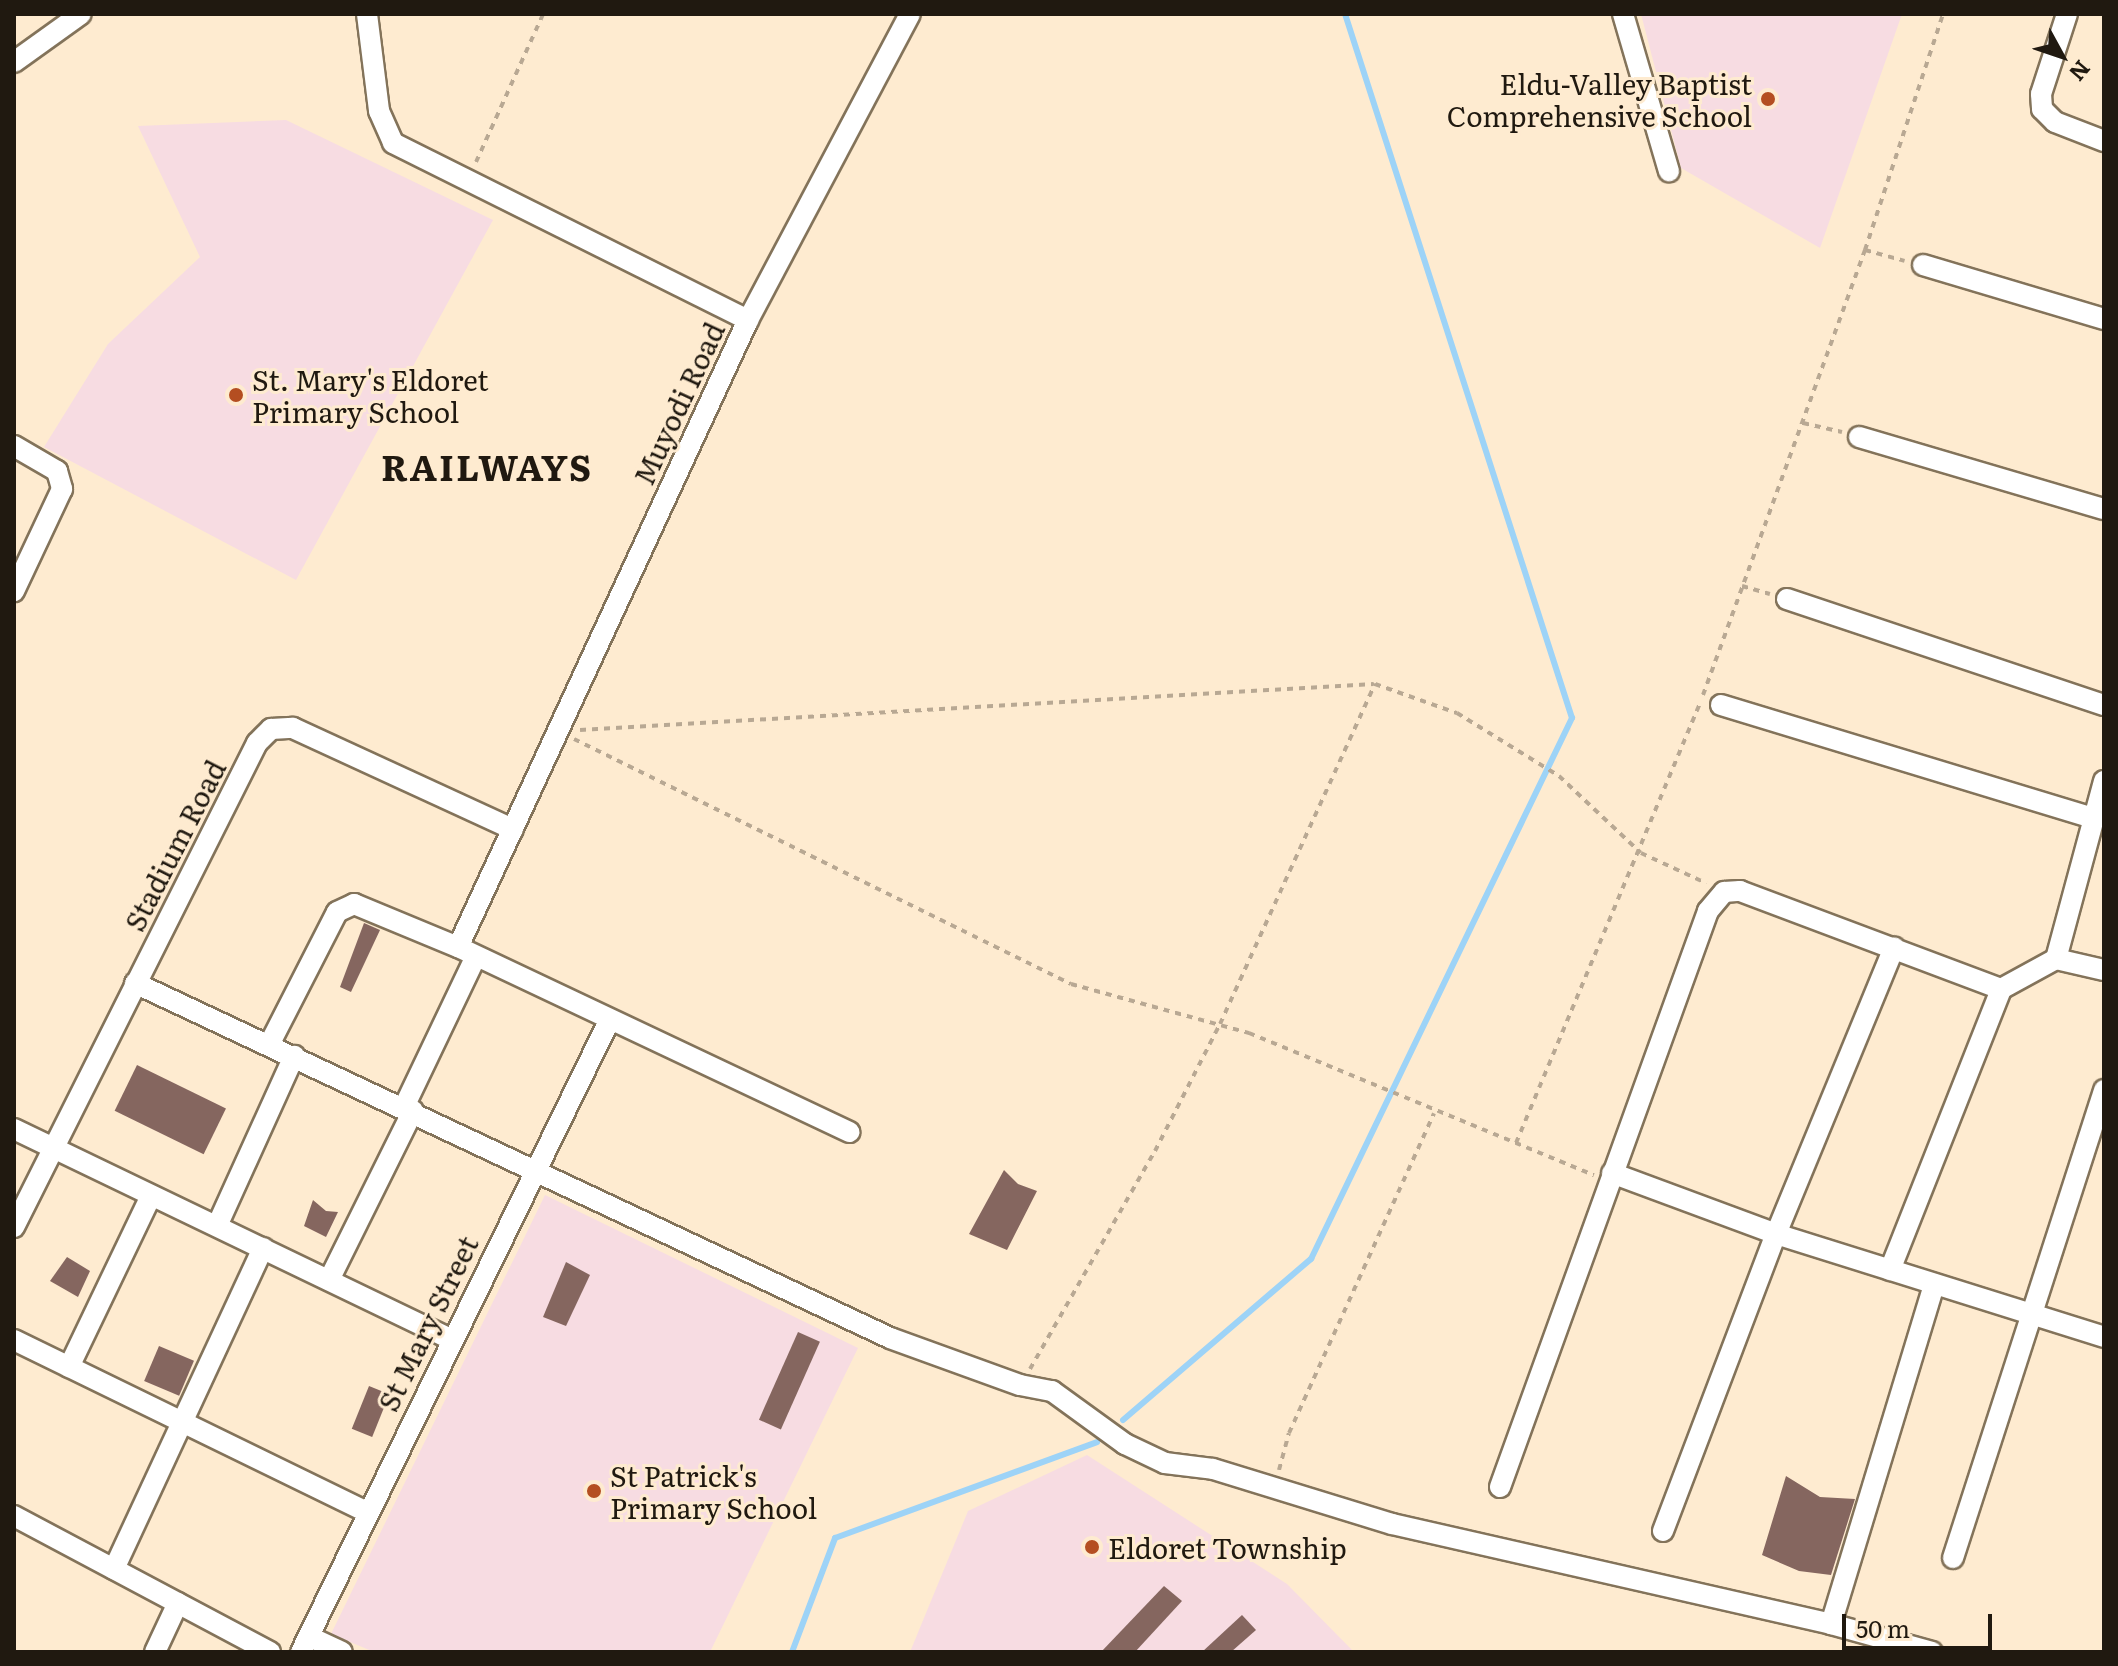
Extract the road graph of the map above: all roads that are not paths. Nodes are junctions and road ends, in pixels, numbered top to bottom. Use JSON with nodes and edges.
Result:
{"nodes":[{"id":1,"x":81,"y":14,"type":"edge"},
{"id":2,"x":367,"y":14,"type":"edge"},
{"id":3,"x":910,"y":14,"type":"edge"},
{"id":4,"x":1623,"y":14,"type":"edge"},
{"id":5,"x":2067,"y":14,"type":"edge"},
{"id":6,"x":14,"y":62,"type":"edge"},
{"id":7,"x":2104,"y":141,"type":"edge"},
{"id":8,"x":1669,"y":171,"type":"dead end"},
{"id":9,"x":1923,"y":265,"type":"road end"},
{"id":10,"x":2104,"y":319,"type":"edge"},
{"id":11,"x":748,"y":320,"type":"junction"},
{"id":12,"x":1859,"y":437,"type":"road end"},
{"id":13,"x":14,"y":446,"type":"edge"},
{"id":14,"x":2104,"y":509,"type":"edge"},
{"id":15,"x":14,"y":591,"type":"edge"},
{"id":16,"x":1787,"y":599,"type":"road end"},
{"id":17,"x":1721,"y":705,"type":"dead end"},
{"id":18,"x":2104,"y":705,"type":"edge"},
{"id":19,"x":2104,"y":781,"type":"edge"},
{"id":20,"x":2094,"y":818,"type":"junction"},
{"id":21,"x":513,"y":829,"type":"junction"},
{"id":22,"x":1894,"y":947,"type":"junction"},
{"id":23,"x":466,"y":953,"type":"junction"},
{"id":24,"x":2056,"y":959,"type":"junction"},
{"id":25,"x":2104,"y":970,"type":"edge"},
{"id":26,"x":135,"y":983,"type":"junction"},
{"id":27,"x":2001,"y":989,"type":"junction"},
{"id":28,"x":609,"y":1021,"type":"junction"},
{"id":29,"x":269,"y":1045,"type":"junction"},
{"id":30,"x":294,"y":1056,"type":"junction"},
{"id":31,"x":2104,"y":1090,"type":"edge"},
{"id":32,"x":408,"y":1109,"type":"junction"},
{"id":33,"x":14,"y":1129,"type":"edge"},
{"id":34,"x":850,"y":1132,"type":"dead end"},
{"id":35,"x":54,"y":1146,"type":"junction"},
{"id":36,"x":534,"y":1167,"type":"junction"},
{"id":37,"x":1611,"y":1177,"type":"junction"},
{"id":38,"x":151,"y":1196,"type":"junction"},
{"id":39,"x":217,"y":1226,"type":"junction"},
{"id":40,"x":14,"y":1227,"type":"edge"},
{"id":41,"x":1776,"y":1234,"type":"junction"},
{"id":42,"x":263,"y":1248,"type":"junction"},
{"id":43,"x":1890,"y":1270,"type":"junction"},
{"id":44,"x":329,"y":1280,"type":"junction"},
{"id":45,"x":1934,"y":1284,"type":"junction"},
{"id":46,"x":2035,"y":1314,"type":"junction"},
{"id":47,"x":2104,"y":1337,"type":"edge"},
{"id":48,"x":451,"y":1339,"type":"junction"},
{"id":49,"x":14,"y":1340,"type":"edge"},
{"id":50,"x":69,"y":1367,"type":"junction"},
{"id":51,"x":179,"y":1421,"type":"junction"},
{"id":52,"x":1500,"y":1487,"type":"dead end"},
{"id":53,"x":366,"y":1512,"type":"junction"},
{"id":54,"x":15,"y":1518,"type":"edge"},
{"id":55,"x":1663,"y":1531,"type":"dead end"},
{"id":56,"x":1953,"y":1558,"type":"dead end"},
{"id":57,"x":114,"y":1569,"type":"junction"},
{"id":58,"x":178,"y":1603,"type":"junction"},
{"id":59,"x":1831,"y":1624,"type":"junction"},
{"id":60,"x":305,"y":1644,"type":"edge"},
{"id":61,"x":155,"y":1652,"type":"edge"},
{"id":62,"x":270,"y":1652,"type":"edge"},
{"id":63,"x":342,"y":1652,"type":"edge"},
{"id":64,"x":1932,"y":1652,"type":"edge"}],
"edges":[{"from":1,"to":6,"type":"street"},
{"from":2,"to":11,"type":"street","name":"Muyodi Road"},
{"from":3,"to":11,"type":"street"},
{"from":4,"to":8,"type":"street"},
{"from":5,"to":7,"type":"street"},
{"from":9,"to":10,"type":"street"},
{"from":11,"to":21,"type":"street","name":"Muyodi Road"},
{"from":12,"to":14,"type":"street"},
{"from":13,"to":15,"type":"street"},
{"from":16,"to":18,"type":"street"},
{"from":17,"to":20,"type":"street"},
{"from":19,"to":20,"type":"street"},
{"from":20,"to":24,"type":"street"},
{"from":21,"to":23,"type":"street","name":"Muyodi Road"},
{"from":21,"to":26,"type":"street","name":"Stadium Road"},
{"from":22,"to":27,"type":"street"},
{"from":22,"to":37,"type":"street"},
{"from":22,"to":41,"type":"street"},
{"from":23,"to":28,"type":"street"},
{"from":23,"to":29,"type":"street"},
{"from":23,"to":32,"type":"street","name":"Muyodi Road"},
{"from":24,"to":25,"type":"street"},
{"from":24,"to":27,"type":"street"},
{"from":26,"to":29,"type":"street"},
{"from":26,"to":35,"type":"street","name":"Stadium Road"},
{"from":27,"to":43,"type":"street"},
{"from":28,"to":34,"type":"street"},
{"from":28,"to":36,"type":"street","name":"St Mary Street"},
{"from":29,"to":30,"type":"street"},
{"from":30,"to":32,"type":"street"},
{"from":30,"to":39,"type":"street"},
{"from":31,"to":46,"type":"street"},
{"from":32,"to":36,"type":"street"},
{"from":32,"to":44,"type":"street","name":"Muyodi Road"},
{"from":33,"to":35,"type":"street"},
{"from":35,"to":38,"type":"street"},
{"from":35,"to":40,"type":"street","name":"Stadium Road"},
{"from":36,"to":48,"type":"street","name":"St Mary Street"},
{"from":36,"to":59,"type":"street"},
{"from":37,"to":41,"type":"street"},
{"from":37,"to":52,"type":"street"},
{"from":38,"to":39,"type":"street"},
{"from":38,"to":50,"type":"street"},
{"from":39,"to":42,"type":"street"},
{"from":41,"to":43,"type":"street"},
{"from":41,"to":55,"type":"street"},
{"from":42,"to":44,"type":"street"},
{"from":42,"to":51,"type":"street"},
{"from":43,"to":45,"type":"street"},
{"from":44,"to":48,"type":"street"},
{"from":45,"to":46,"type":"street"},
{"from":45,"to":59,"type":"street"},
{"from":46,"to":47,"type":"street"},
{"from":46,"to":56,"type":"street"},
{"from":48,"to":53,"type":"street","name":"St Mary Street"},
{"from":49,"to":50,"type":"street"},
{"from":50,"to":51,"type":"street"},
{"from":51,"to":53,"type":"street"},
{"from":51,"to":57,"type":"street"},
{"from":53,"to":60,"type":"street","name":"St Mary Street"},
{"from":54,"to":57,"type":"street"},
{"from":57,"to":58,"type":"street"},
{"from":58,"to":61,"type":"street"},
{"from":58,"to":62,"type":"street"},
{"from":59,"to":64,"type":"street"},
{"from":60,"to":63,"type":"street"}]}
